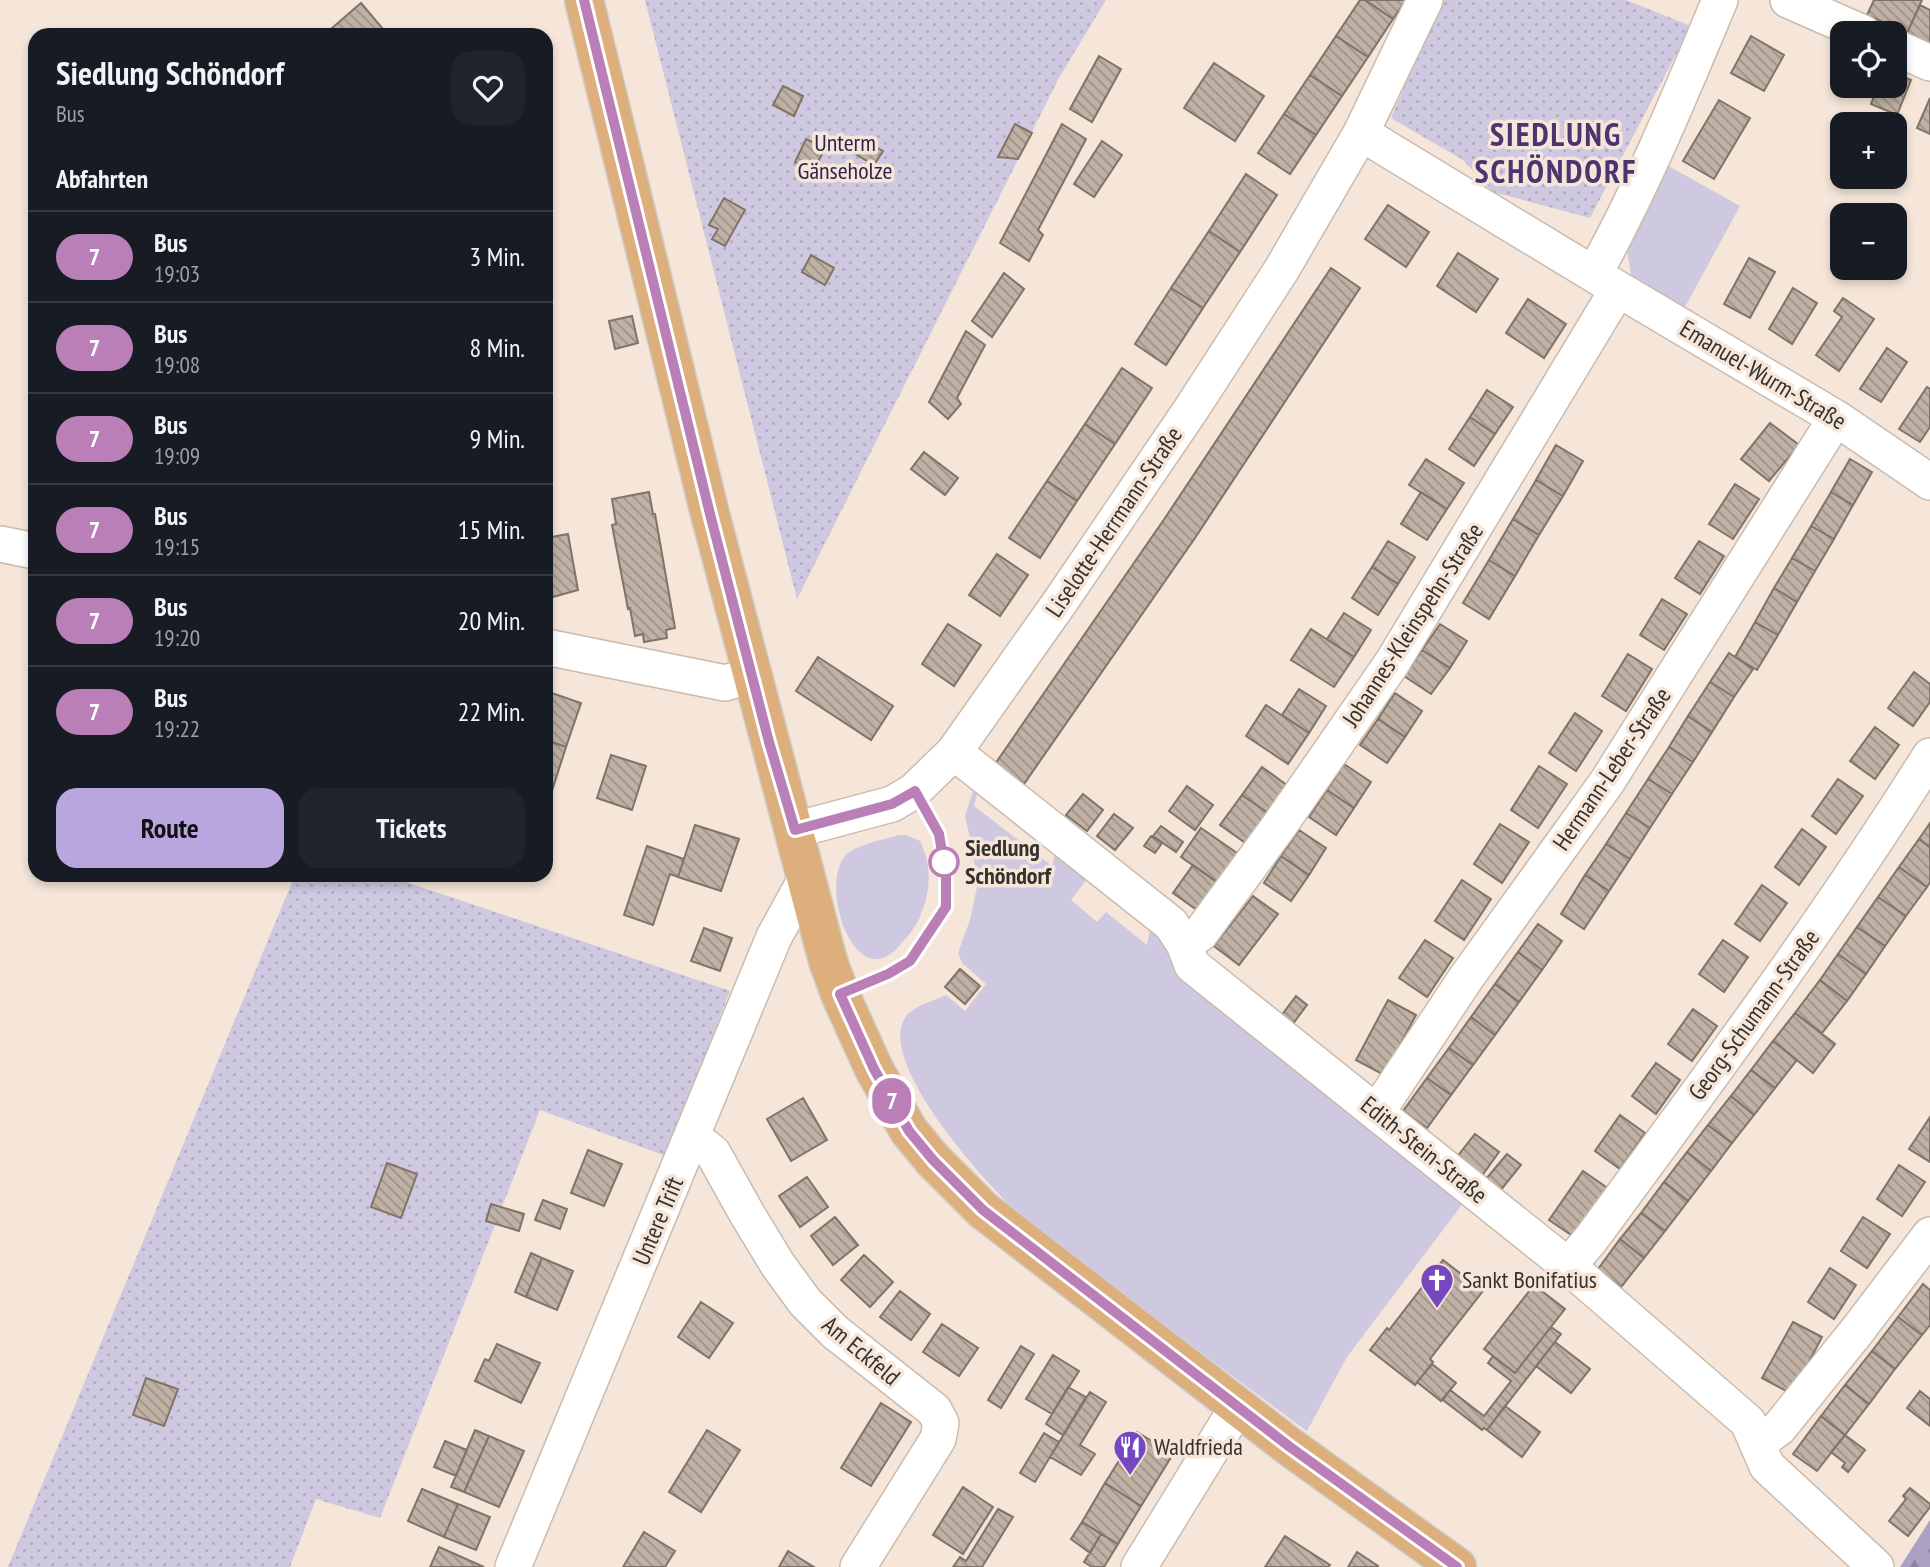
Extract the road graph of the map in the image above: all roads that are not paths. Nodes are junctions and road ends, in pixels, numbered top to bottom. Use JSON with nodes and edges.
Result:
{"nodes":[{"id":1,"x":584,"y":0,"type":"edge"},
{"id":2,"x":1425,"y":0,"type":"edge"},
{"id":3,"x":1720,"y":0,"type":"edge"},
{"id":4,"x":1788,"y":0,"type":"edge"},
{"id":5,"x":1836,"y":21,"type":"edge"},
{"id":6,"x":1907,"y":52,"type":"edge"},
{"id":7,"x":1930,"y":63,"type":"edge"},
{"id":8,"x":1361,"y":133,"type":"junction"},
{"id":9,"x":1606,"y":281,"type":"junction"},
{"id":10,"x":1836,"y":418,"type":"junction"},
{"id":11,"x":1930,"y":482,"type":"edge"},
{"id":12,"x":0,"y":544,"type":"edge"},
{"id":13,"x":28,"y":550,"type":"edge"},
{"id":14,"x":553,"y":648,"type":"edge"},
{"id":15,"x":752,"y":675,"type":"junction"},
{"id":16,"x":954,"y":752,"type":"junction"},
{"id":17,"x":1930,"y":756,"type":"edge"},
{"id":18,"x":795,"y":830,"type":"junction"},
{"id":19,"x":807,"y":877,"type":"junction"},
{"id":20,"x":1184,"y":944,"type":"junction"},
{"id":21,"x":1377,"y":1112,"type":"junction"},
{"id":22,"x":692,"y":1138,"type":"junction"},
{"id":23,"x":1930,"y":1235,"type":"edge"},
{"id":24,"x":1567,"y":1266,"type":"junction"},
{"id":25,"x":1238,"y":1406,"type":"junction"},
{"id":26,"x":1758,"y":1443,"type":"junction"},
{"id":27,"x":513,"y":1567,"type":"edge"},
{"id":28,"x":858,"y":1567,"type":"edge"},
{"id":29,"x":1139,"y":1567,"type":"edge"},
{"id":30,"x":1457,"y":1567,"type":"edge"},
{"id":31,"x":1876,"y":1567,"type":"edge"}],
"edges":[{"from":1,"to":15,"type":"main road"},
{"from":2,"to":8,"type":"street","name":"Liselotte-Herrmann-Straße"},
{"from":3,"to":9,"type":"street","name":"Johannes-Kleinspehn-Straße"},
{"from":4,"to":5,"type":"street"},
{"from":6,"to":7,"type":"street"},
{"from":8,"to":9,"type":"street","name":"Emanuel-Wurm-Straße"},
{"from":8,"to":16,"type":"street","name":"Liselotte-Herrmann-Straße"},
{"from":9,"to":10,"type":"street","name":"Emanuel-Wurm-Straße"},
{"from":9,"to":20,"type":"street","name":"Johannes-Kleinspehn-Straße"},
{"from":10,"to":11,"type":"street","name":"Emanuel-Wurm-Straße"},
{"from":10,"to":21,"type":"street","name":"Hermann-Leber-Straße"},
{"from":12,"to":13,"type":"street"},
{"from":14,"to":15,"type":"street"},
{"from":15,"to":18,"type":"main road"},
{"from":16,"to":18,"type":"street","name":"Liselotte-Herrmann-Straße"},
{"from":16,"to":20,"type":"street","name":"Edith-Stein-Straße"},
{"from":17,"to":24,"type":"street","name":"Georg-Schumann-Straße"},
{"from":18,"to":19,"type":"main road"},
{"from":19,"to":22,"type":"street","name":"Untere Trift"},
{"from":19,"to":25,"type":"main road"},
{"from":20,"to":21,"type":"street","name":"Edith-Stein-Straße"},
{"from":21,"to":24,"type":"street","name":"Edith-Stein-Straße"},
{"from":22,"to":27,"type":"street","name":"Untere Trift"},
{"from":22,"to":28,"type":"street","name":"Am Eckfeld"},
{"from":23,"to":26,"type":"street"},
{"from":24,"to":26,"type":"street","name":"Edith-Stein-Straße"},
{"from":25,"to":29,"type":"street"},
{"from":25,"to":30,"type":"main road"},
{"from":26,"to":31,"type":"street","name":"Edith-Stein-Straße"}]}
